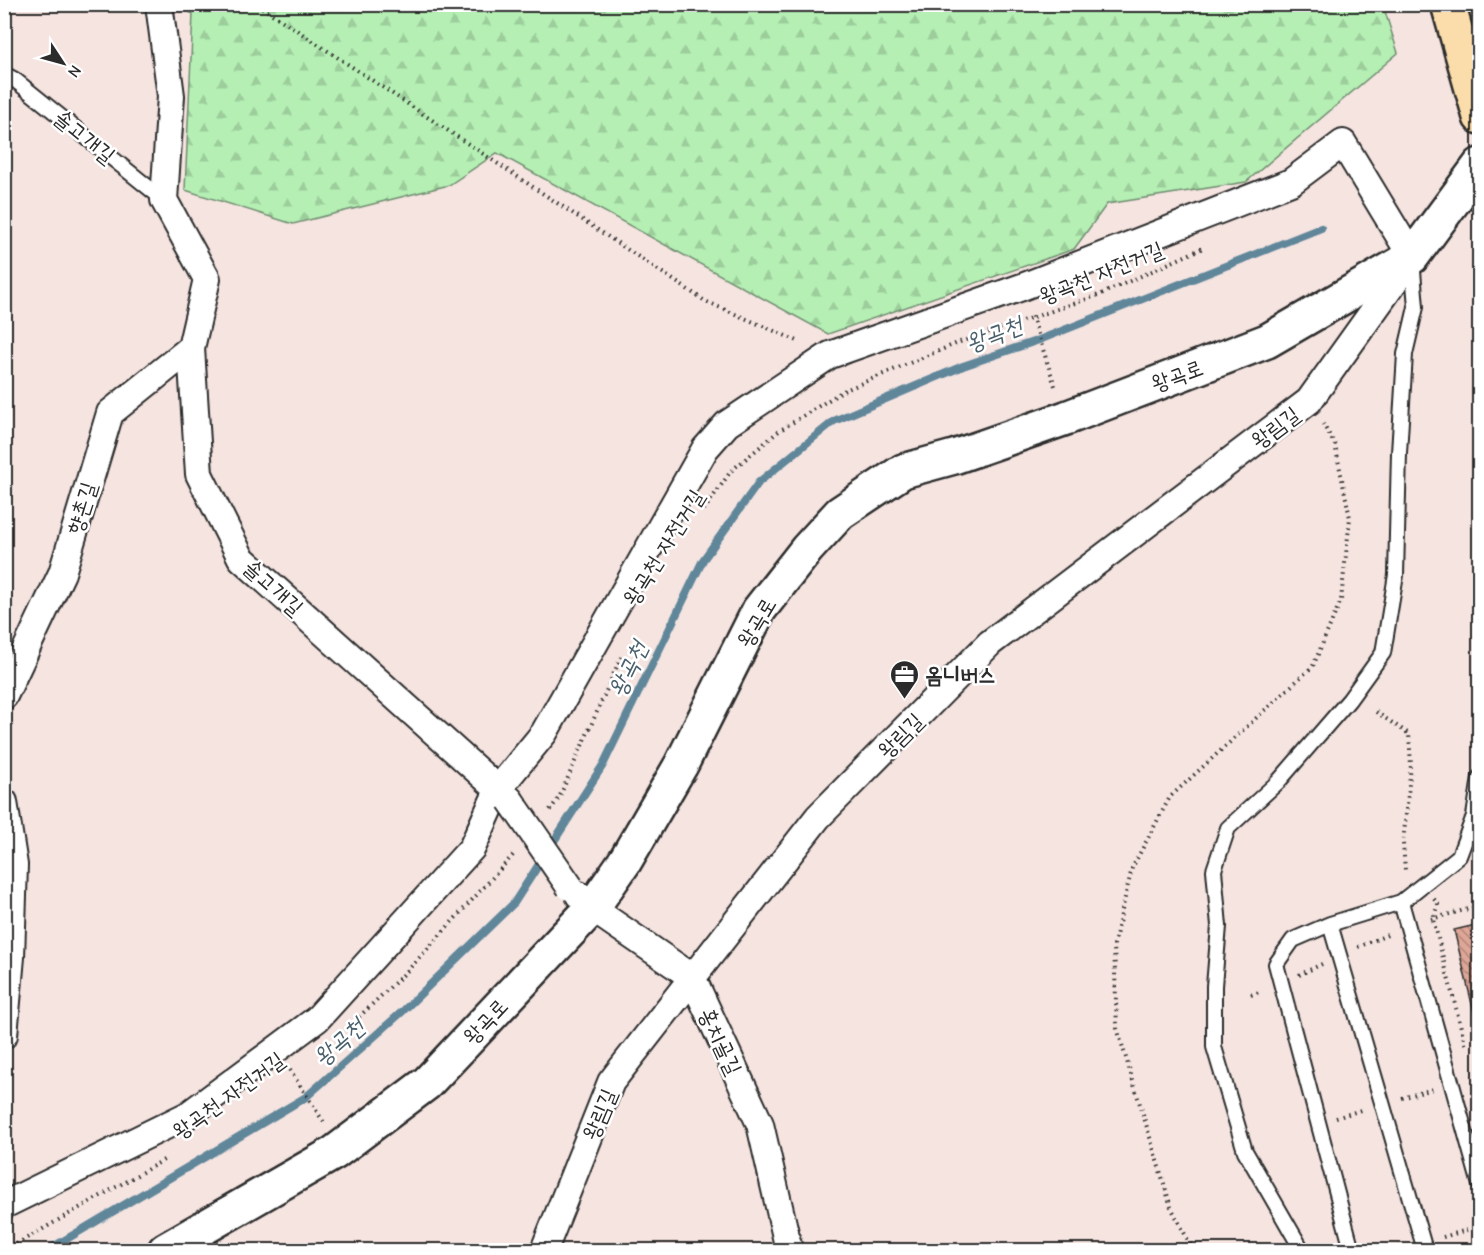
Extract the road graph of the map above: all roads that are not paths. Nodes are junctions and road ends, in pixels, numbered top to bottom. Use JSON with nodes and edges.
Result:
{"nodes":[{"id":1,"x":159,"y":4,"type":"edge"},
{"id":2,"x":1448,"y":4,"type":"edge"},
{"id":3,"x":4,"y":74,"type":"edge"},
{"id":4,"x":1479,"y":117,"type":"edge"},
{"id":5,"x":1479,"y":165,"type":"edge"},
{"id":6,"x":164,"y":200,"type":"junction"},
{"id":7,"x":1412,"y":257,"type":"junction"},
{"id":8,"x":191,"y":348,"type":"junction"},
{"id":9,"x":4,"y":696,"type":"edge"},
{"id":10,"x":1479,"y":777,"type":"edge"},
{"id":11,"x":504,"y":794,"type":"junction"},
{"id":12,"x":4,"y":802,"type":"edge"},
{"id":13,"x":581,"y":897,"type":"junction"},
{"id":14,"x":1401,"y":902,"type":"junction"},
{"id":15,"x":1330,"y":924,"type":"junction"},
{"id":16,"x":692,"y":977,"type":"junction"},
{"id":17,"x":4,"y":1035,"type":"edge"},
{"id":18,"x":1479,"y":1185,"type":"edge"},
{"id":19,"x":4,"y":1205,"type":"edge"},
{"id":20,"x":545,"y":1250,"type":"edge"},
{"id":21,"x":165,"y":1251,"type":"edge"},
{"id":22,"x":789,"y":1251,"type":"edge"},
{"id":23,"x":1302,"y":1251,"type":"edge"},
{"id":24,"x":1352,"y":1251,"type":"edge"},
{"id":25,"x":1425,"y":1251,"type":"edge"}],
"edges":[{"from":1,"to":6,"type":"street"},
{"from":2,"to":4,"type":"highway"},
{"from":3,"to":6,"type":"lane","name":"솔고개길"},
{"from":5,"to":7,"type":"street","name":"왕곡로"},
{"from":6,"to":8,"type":"street","name":"솔고개길"},
{"from":7,"to":11,"type":"street"},
{"from":7,"to":13,"type":"street","name":"왕곡로"},
{"from":7,"to":16,"type":"street","name":"왕림길"},
{"from":7,"to":23,"type":"lane"},
{"from":8,"to":9,"type":"street","name":"향촌길"},
{"from":8,"to":11,"type":"street","name":"솔고개길"},
{"from":10,"to":14,"type":"lane"},
{"from":11,"to":13,"type":"street","name":"솔고개길","bridge":true},
{"from":11,"to":19,"type":"street"},
{"from":12,"to":17,"type":"street"},
{"from":13,"to":16,"type":"street"},
{"from":13,"to":21,"type":"street","name":"왕곡로"},
{"from":14,"to":15,"type":"lane"},
{"from":14,"to":18,"type":"lane"},
{"from":15,"to":24,"type":"lane"},
{"from":15,"to":25,"type":"lane"},
{"from":16,"to":20,"type":"street","name":"왕림길"},
{"from":16,"to":22,"type":"street","name":"홍치골길"}]}
